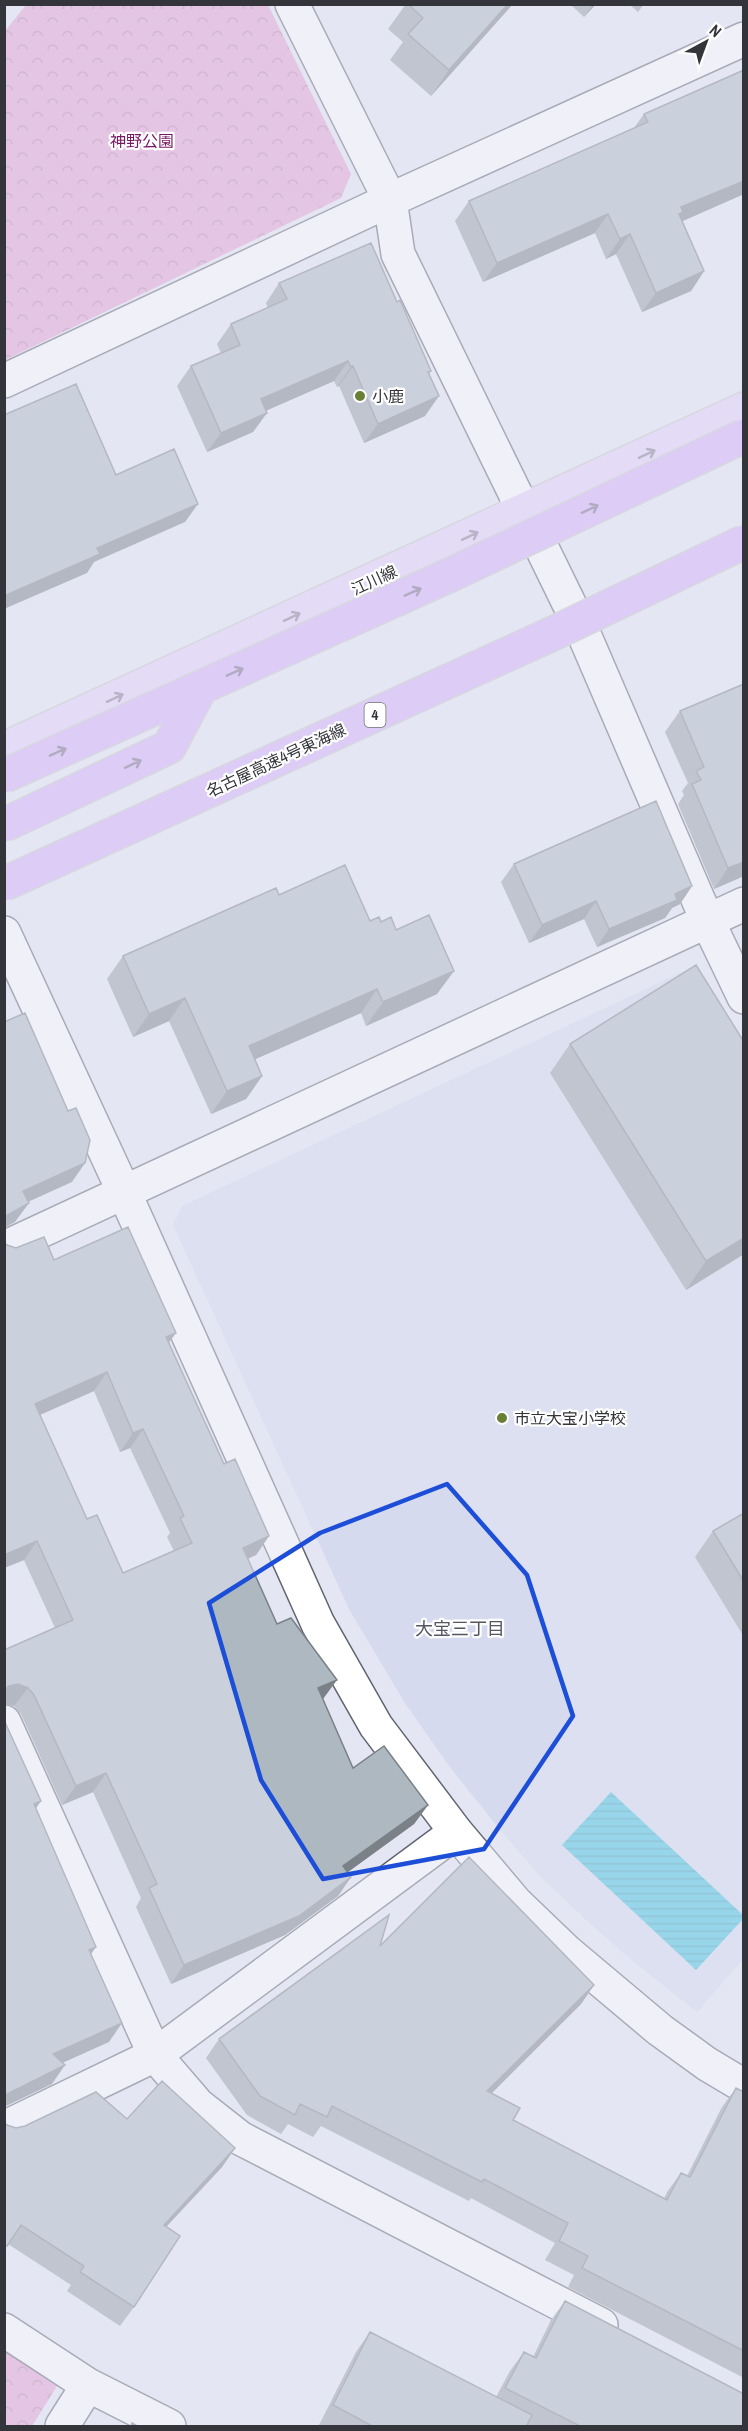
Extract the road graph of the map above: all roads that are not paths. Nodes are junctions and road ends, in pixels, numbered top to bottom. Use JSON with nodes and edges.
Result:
{"nodes":[{"id":1,"x":292,"y":4,"type":"edge"},
{"id":2,"x":744,"y":39,"type":"edge"},
{"id":3,"x":390,"y":200,"type":"junction"},
{"id":4,"x":4,"y":381,"type":"edge"},
{"id":5,"x":744,"y":409,"type":"edge"},
{"id":6,"x":744,"y":436,"type":"edge"},
{"id":7,"x":523,"y":512,"type":"junction"},
{"id":8,"x":744,"y":542,"type":"edge"},
{"id":9,"x":744,"y":557,"type":"edge"},
{"id":10,"x":583,"y":632,"type":"junction"},
{"id":11,"x":201,"y":687,"type":"junction"},
{"id":12,"x":4,"y":749,"type":"edge"},
{"id":13,"x":4,"y":776,"type":"edge"},
{"id":14,"x":4,"y":825,"type":"edge"},
{"id":15,"x":4,"y":884,"type":"edge"},
{"id":16,"x":4,"y":894,"type":"edge"},
{"id":17,"x":744,"y":904,"type":"edge"},
{"id":18,"x":707,"y":921,"type":"junction"},
{"id":19,"x":4,"y":933,"type":"edge"},
{"id":20,"x":744,"y":997,"type":"edge"},
{"id":21,"x":124,"y":1192,"type":"junction"},
{"id":22,"x":4,"y":1248,"type":"edge"},
{"id":23,"x":4,"y":1722,"type":"edge"},
{"id":24,"x":456,"y":1832,"type":"junction"},
{"id":25,"x":155,"y":2055,"type":"junction"},
{"id":26,"x":744,"y":2086,"type":"edge"},
{"id":27,"x":4,"y":2128,"type":"edge"},
{"id":28,"x":4,"y":2330,"type":"edge"},
{"id":29,"x":628,"y":2339,"type":"edge"},
{"id":30,"x":88,"y":2385,"type":"junction"},
{"id":31,"x":62,"y":2427,"type":"edge"},
{"id":32,"x":169,"y":2427,"type":"edge"}],
"edges":[{"from":1,"to":3,"type":"street"},
{"from":2,"to":3,"type":"street"},
{"from":3,"to":4,"type":"street"},
{"from":3,"to":7,"type":"street"},
{"from":7,"to":5,"type":"main road","name":"江川線","one_way":true},
{"from":11,"to":6,"type":"highway","one_way":true,"bridge":true},
{"from":7,"to":10,"type":"street"},
{"from":12,"to":7,"type":"main road","name":"江川線","one_way":true},
{"from":8,"to":15,"type":"highway","name":"名古屋高速4号東海線","number":"4","bridge":true},
{"from":9,"to":10,"type":"main road"},
{"from":10,"to":16,"type":"main road"},
{"from":10,"to":18,"type":"street"},
{"from":13,"to":11,"type":"highway","one_way":true,"bridge":true},
{"from":14,"to":11,"type":"highway","one_way":true,"bridge":true},
{"from":17,"to":18,"type":"street"},
{"from":18,"to":20,"type":"street"},
{"from":18,"to":21,"type":"street"},
{"from":19,"to":21,"type":"street"},
{"from":21,"to":22,"type":"street"},
{"from":21,"to":24,"type":"street"},
{"from":23,"to":25,"type":"street"},
{"from":24,"to":25,"type":"street"},
{"from":24,"to":26,"type":"street"},
{"from":25,"to":27,"type":"street"},
{"from":25,"to":29,"type":"street"},
{"from":28,"to":30,"type":"street"},
{"from":30,"to":31,"type":"street"},
{"from":30,"to":32,"type":"street"}]}
